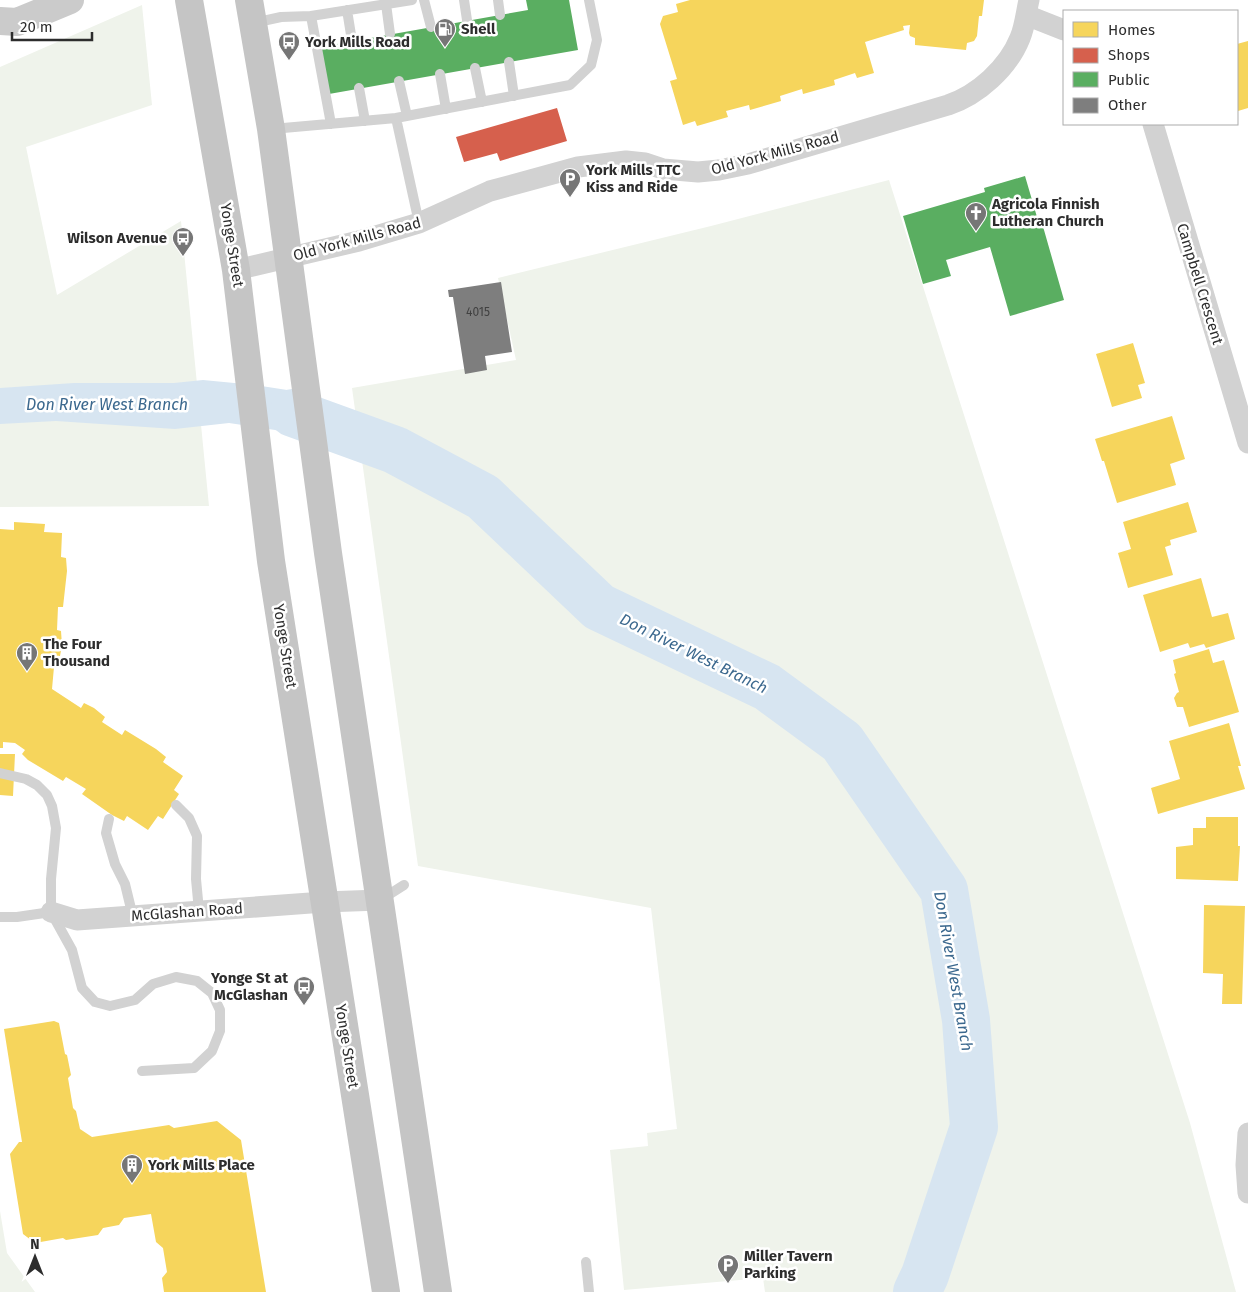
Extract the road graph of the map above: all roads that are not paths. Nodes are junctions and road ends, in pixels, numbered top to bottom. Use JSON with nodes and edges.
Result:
{"nodes":[{"id":1,"x":70,"y":0,"type":"edge"},
{"id":2,"x":190,"y":0,"type":"edge"},
{"id":3,"x":412,"y":0,"type":"edge"},
{"id":4,"x":424,"y":0,"type":"edge"},
{"id":5,"x":464,"y":0,"type":"edge"},
{"id":6,"x":498,"y":0,"type":"edge"},
{"id":7,"x":589,"y":0,"type":"edge"},
{"id":8,"x":380,"y":3,"type":"edge"},
{"id":9,"x":1028,"y":8,"type":"edge"},
{"id":10,"x":348,"y":10,"type":"junction"},
{"id":11,"x":251,"y":12,"type":"edge"},
{"id":12,"x":500,"y":15,"type":"dead end"},
{"id":13,"x":310,"y":16,"type":"junction"},
{"id":14,"x":467,"y":20,"type":"dead end"},
{"id":15,"x":0,"y":21,"type":"edge"},
{"id":16,"x":431,"y":27,"type":"dead end"},
{"id":17,"x":1063,"y":29,"type":"edge"},
{"id":18,"x":390,"y":34,"type":"dead end"},
{"id":19,"x":352,"y":41,"type":"dead end"},
{"id":20,"x":509,"y":62,"type":"dead end"},
{"id":21,"x":475,"y":68,"type":"dead end"},
{"id":22,"x":440,"y":74,"type":"dead end"},
{"id":23,"x":399,"y":81,"type":"dead end"},
{"id":24,"x":359,"y":88,"type":"dead end"},
{"id":25,"x":514,"y":96,"type":"junction"},
{"id":26,"x":482,"y":102,"type":"junction"},
{"id":27,"x":446,"y":109,"type":"junction"},
{"id":28,"x":407,"y":116,"type":"junction"},
{"id":29,"x":396,"y":118,"type":"junction"},
{"id":30,"x":364,"y":121,"type":"junction"},
{"id":31,"x":331,"y":124,"type":"junction"},
{"id":32,"x":1153,"y":125,"type":"edge"},
{"id":33,"x":271,"y":130,"type":"junction"},
{"id":34,"x":419,"y":224,"type":"junction"},
{"id":35,"x":289,"y":257,"type":"junction"},
{"id":36,"x":236,"y":270,"type":"junction"},
{"id":37,"x":1248,"y":443,"type":"edge"},
{"id":38,"x":0,"y":773,"type":"edge"},
{"id":39,"x":176,"y":805,"type":"dead end"},
{"id":40,"x":109,"y":819,"type":"dead end"},
{"id":41,"x":404,"y":885,"type":"dead end"},
{"id":42,"x":380,"y":900,"type":"junction"},
{"id":43,"x":324,"y":902,"type":"junction"},
{"id":44,"x":199,"y":911,"type":"junction"},
{"id":45,"x":51,"y":912,"type":"junction"},
{"id":46,"x":0,"y":917,"type":"edge"},
{"id":47,"x":133,"y":917,"type":"junction"},
{"id":48,"x":142,"y":1071,"type":"dead end"},
{"id":49,"x":1248,"y":1133,"type":"edge"},
{"id":50,"x":1248,"y":1193,"type":"edge"},
{"id":51,"x":586,"y":1262,"type":"dead end"},
{"id":52,"x":386,"y":1292,"type":"edge"},
{"id":53,"x":438,"y":1292,"type":"edge"},
{"id":54,"x":590,"y":1292,"type":"edge"}],
"edges":[{"from":1,"to":15,"type":"main road"},
{"from":2,"to":36,"type":"main road","name":"Yonge Street"},
{"from":3,"to":8,"type":"lane"},
{"from":4,"to":16,"type":"lane"},
{"from":5,"to":14,"type":"lane"},
{"from":6,"to":12,"type":"lane"},
{"from":7,"to":25,"type":"lane"},
{"from":8,"to":10,"type":"lane"},
{"from":8,"to":18,"type":"lane"},
{"from":9,"to":17,"type":"street"},
{"from":9,"to":34,"type":"street","name":"Old York Mills Road"},
{"from":10,"to":13,"type":"lane"},
{"from":10,"to":19,"type":"lane"},
{"from":11,"to":13,"type":"lane"},
{"from":11,"to":33,"type":"main road"},
{"from":13,"to":31,"type":"lane"},
{"from":20,"to":25,"type":"lane"},
{"from":21,"to":26,"type":"lane"},
{"from":22,"to":27,"type":"lane"},
{"from":23,"to":28,"type":"lane"},
{"from":24,"to":30,"type":"lane"},
{"from":25,"to":26,"type":"lane"},
{"from":26,"to":27,"type":"lane"},
{"from":27,"to":28,"type":"lane"},
{"from":28,"to":29,"type":"lane"},
{"from":29,"to":30,"type":"lane"},
{"from":29,"to":34,"type":"lane"},
{"from":30,"to":31,"type":"lane"},
{"from":31,"to":33,"type":"lane"},
{"from":32,"to":37,"type":"street","name":"Campbell Crescent"},
{"from":33,"to":35,"type":"main road"},
{"from":34,"to":35,"type":"street","name":"Old York Mills Road"},
{"from":35,"to":36,"type":"street","name":"Old York Mills Road"},
{"from":35,"to":42,"type":"main road"},
{"from":36,"to":43,"type":"main road","name":"Yonge Street"},
{"from":38,"to":45,"type":"lane"},
{"from":39,"to":44,"type":"lane"},
{"from":40,"to":47,"type":"lane"},
{"from":41,"to":42,"type":"lane"},
{"from":42,"to":43,"type":"street","name":"McGlashan Road"},
{"from":42,"to":53,"type":"main road"},
{"from":43,"to":44,"type":"street","name":"McGlashan Road"},
{"from":43,"to":52,"type":"main road","name":"Yonge Street"},
{"from":44,"to":47,"type":"street","name":"McGlashan Road"},
{"from":45,"to":46,"type":"lane"},
{"from":45,"to":47,"type":"street","name":"McGlashan Road"},
{"from":45,"to":48,"type":"lane"},
{"from":49,"to":50,"type":"street"},
{"from":51,"to":54,"type":"lane"}]}
